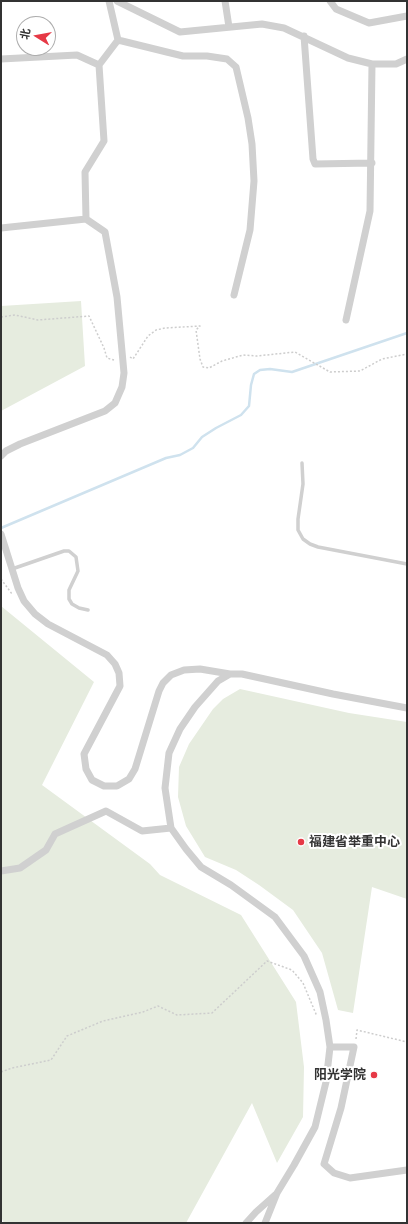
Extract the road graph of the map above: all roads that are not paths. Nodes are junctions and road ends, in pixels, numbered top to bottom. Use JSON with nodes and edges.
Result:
{"nodes":[{"id":1,"x":109,"y":1,"type":"edge"},
{"id":2,"x":117,"y":1,"type":"edge"},
{"id":3,"x":225,"y":1,"type":"edge"},
{"id":4,"x":330,"y":1,"type":"edge"},
{"id":5,"x":407,"y":16,"type":"edge"},
{"id":6,"x":229,"y":27,"type":"junction"},
{"id":7,"x":304,"y":36,"type":"junction"},
{"id":8,"x":118,"y":40,"type":"junction"},
{"id":9,"x":1,"y":59,"type":"edge"},
{"id":10,"x":407,"y":59,"type":"edge"},
{"id":11,"x":99,"y":64,"type":"junction"},
{"id":12,"x":372,"y":64,"type":"junction"},
{"id":13,"x":372,"y":163,"type":"junction"},
{"id":14,"x":86,"y":219,"type":"junction"},
{"id":15,"x":1,"y":228,"type":"edge"},
{"id":16,"x":234,"y":295,"type":"dead end"},
{"id":17,"x":346,"y":320,"type":"dead end"},
{"id":18,"x":1,"y":456,"type":"edge"},
{"id":19,"x":302,"y":462,"type":"dead end"},
{"id":20,"x":1,"y":534,"type":"edge"},
{"id":21,"x":407,"y":564,"type":"edge"},
{"id":22,"x":12,"y":569,"type":"junction"},
{"id":23,"x":88,"y":610,"type":"dead end"},
{"id":24,"x":230,"y":674,"type":"junction"},
{"id":25,"x":407,"y":708,"type":"edge"},
{"id":26,"x":171,"y":828,"type":"junction"},
{"id":27,"x":1,"y":871,"type":"edge"},
{"id":28,"x":330,"y":1047,"type":"junction"},
{"id":29,"x":407,"y":1170,"type":"edge"},
{"id":30,"x":277,"y":1193,"type":"junction"},
{"id":31,"x":246,"y":1223,"type":"edge"},
{"id":32,"x":265,"y":1223,"type":"edge"}],
"edges":[{"from":1,"to":8,"type":"street"},
{"from":2,"to":6,"type":"street"},
{"from":3,"to":6,"type":"street"},
{"from":4,"to":5,"type":"street"},
{"from":6,"to":7,"type":"street"},
{"from":7,"to":12,"type":"street"},
{"from":7,"to":13,"type":"street"},
{"from":8,"to":11,"type":"street"},
{"from":8,"to":16,"type":"street"},
{"from":9,"to":11,"type":"street"},
{"from":10,"to":12,"type":"street"},
{"from":11,"to":14,"type":"street"},
{"from":12,"to":13,"type":"street"},
{"from":13,"to":17,"type":"street"},
{"from":14,"to":15,"type":"street"},
{"from":14,"to":18,"type":"street"},
{"from":19,"to":21,"type":"lane"},
{"from":20,"to":22,"type":"street"},
{"from":22,"to":23,"type":"lane"},
{"from":22,"to":24,"type":"street"},
{"from":24,"to":25,"type":"street"},
{"from":24,"to":26,"type":"street"},
{"from":26,"to":27,"type":"street"},
{"from":26,"to":28,"type":"street"},
{"from":28,"to":29,"type":"street"},
{"from":28,"to":30,"type":"street"},
{"from":30,"to":31,"type":"street"},
{"from":30,"to":32,"type":"street"}]}
